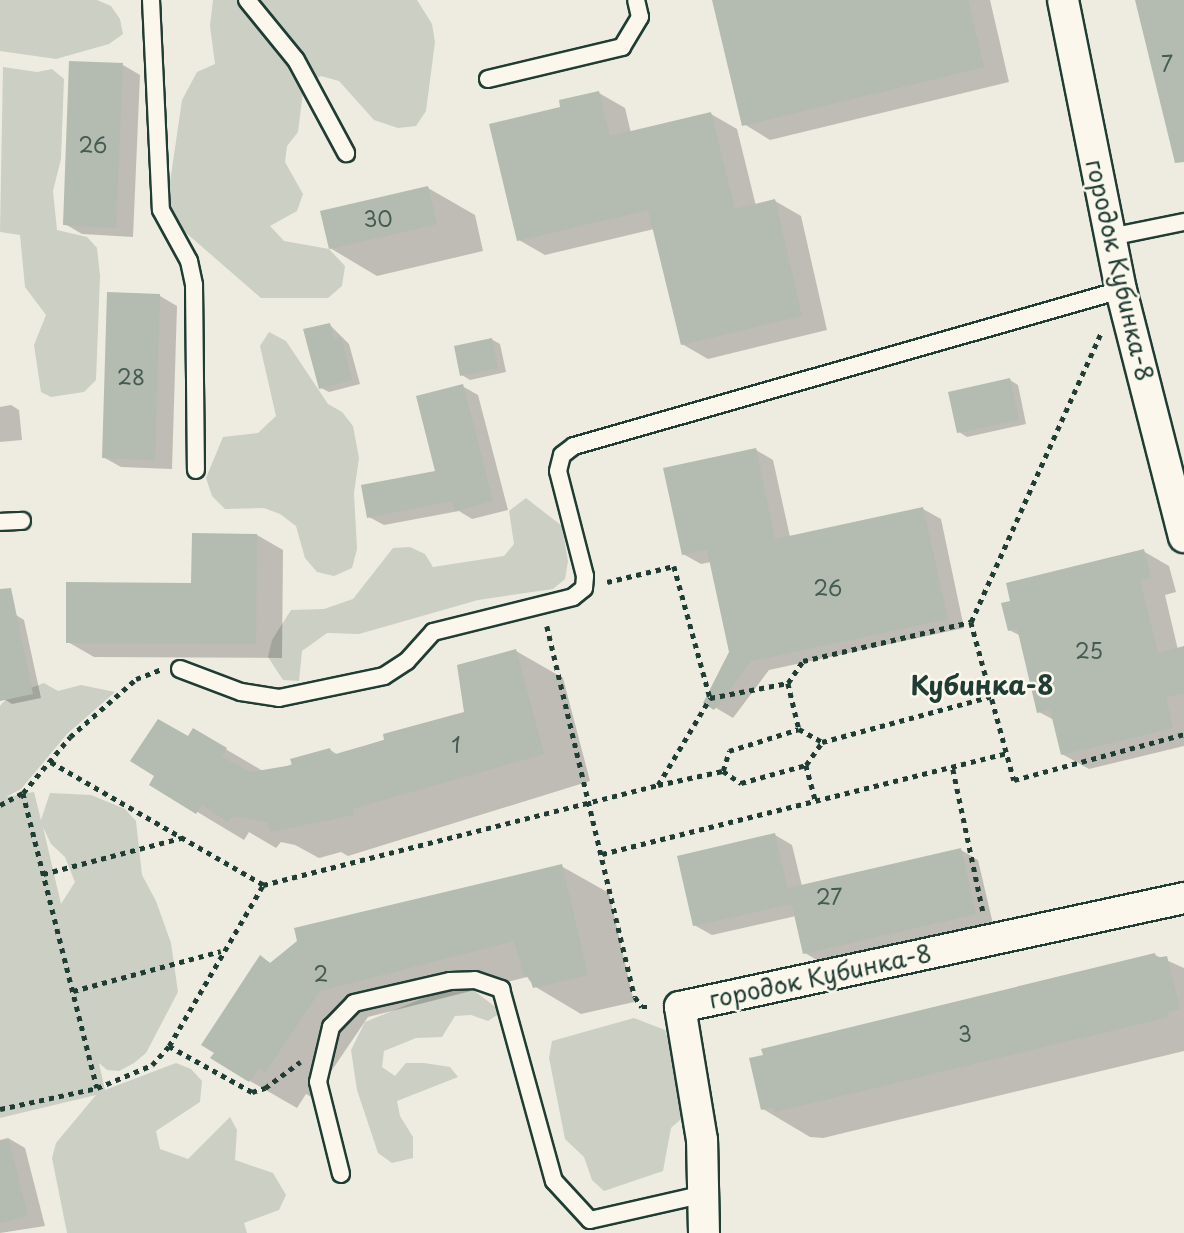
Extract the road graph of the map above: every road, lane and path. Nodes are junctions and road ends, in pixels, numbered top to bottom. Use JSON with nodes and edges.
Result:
{"nodes":[{"id":1,"x":151,"y":0,"type":"edge"},
{"id":2,"x":247,"y":0,"type":"edge"},
{"id":3,"x":636,"y":0,"type":"edge"},
{"id":4,"x":1063,"y":0,"type":"edge"},
{"id":5,"x":488,"y":79,"type":"dead end"},
{"id":6,"x":346,"y":153,"type":"dead end"},
{"id":7,"x":1184,"y":222,"type":"edge"},
{"id":8,"x":1110,"y":237,"type":"junction"},
{"id":9,"x":1121,"y":290,"type":"junction"},
{"id":10,"x":196,"y":470,"type":"dead end"},
{"id":11,"x":22,"y":521,"type":"dead end"},
{"id":12,"x":0,"y":522,"type":"edge"},
{"id":13,"x":1184,"y":537,"type":"edge"},
{"id":14,"x":584,"y":588,"type":"junction"},
{"id":15,"x":541,"y":605,"type":"junction"},
{"id":16,"x":971,"y":622,"type":"junction"},
{"id":17,"x":180,"y":669,"type":"joint"},
{"id":18,"x":788,"y":683,"type":"junction"},
{"id":19,"x":992,"y":696,"type":"junction"},
{"id":20,"x":710,"y":698,"type":"junction"},
{"id":21,"x":799,"y":729,"type":"junction"},
{"id":22,"x":1184,"y":734,"type":"edge"},
{"id":23,"x":822,"y":742,"type":"junction"},
{"id":24,"x":1006,"y":753,"type":"junction"},
{"id":25,"x":50,"y":762,"type":"junction"},
{"id":26,"x":806,"y":765,"type":"junction"},
{"id":27,"x":953,"y":769,"type":"junction"},
{"id":28,"x":723,"y":771,"type":"junction"},
{"id":29,"x":658,"y":785,"type":"junction"},
{"id":30,"x":23,"y":793,"type":"junction"},
{"id":31,"x":590,"y":802,"type":"junction"},
{"id":32,"x":816,"y":802,"type":"junction"},
{"id":33,"x":0,"y":805,"type":"edge"},
{"id":34,"x":182,"y":838,"type":"junction"},
{"id":35,"x":602,"y":854,"type":"junction"},
{"id":36,"x":43,"y":874,"type":"junction"},
{"id":37,"x":262,"y":885,"type":"junction"},
{"id":38,"x":1184,"y":898,"type":"edge"},
{"id":39,"x":990,"y":940,"type":"junction"},
{"id":40,"x":221,"y":951,"type":"junction"},
{"id":41,"x":73,"y":991,"type":"junction"},
{"id":42,"x":680,"y":1007,"type":"junction"},
{"id":43,"x":169,"y":1046,"type":"junction"},
{"id":44,"x":322,"y":1051,"type":"junction"},
{"id":45,"x":97,"y":1088,"type":"junction"},
{"id":46,"x":0,"y":1109,"type":"edge"},
{"id":47,"x":341,"y":1174,"type":"dead end"},
{"id":48,"x":704,"y":1194,"type":"junction"},
{"id":49,"x":704,"y":1233,"type":"edge"}],
"edges":[{"from":1,"to":10,"type":"lane"},
{"from":2,"to":6,"type":"lane"},
{"from":3,"to":5,"type":"lane"},
{"from":4,"to":8,"type":"street","name":"городок Кубинка-8"},
{"from":7,"to":8,"type":"lane"},
{"from":8,"to":9,"type":"street","name":"городок Кубинка-8"},
{"from":9,"to":13,"type":"street","name":"городок Кубинка-8"},
{"from":9,"to":14,"type":"lane"},
{"from":9,"to":16,"type":"path"},
{"from":11,"to":12,"type":"lane"},
{"from":14,"to":15,"type":"lane"},
{"from":14,"to":20,"type":"path"},
{"from":15,"to":17,"type":"lane"},
{"from":15,"to":31,"type":"path"},
{"from":16,"to":18,"type":"path"},
{"from":16,"to":19,"type":"path"},
{"from":17,"to":25,"type":"path"},
{"from":18,"to":20,"type":"path"},
{"from":18,"to":21,"type":"path"},
{"from":19,"to":23,"type":"path"},
{"from":19,"to":24,"type":"path"},
{"from":20,"to":29,"type":"path"},
{"from":21,"to":23,"type":"path"},
{"from":21,"to":28,"type":"path"},
{"from":22,"to":24,"type":"path"},
{"from":23,"to":26,"type":"path"},
{"from":24,"to":27,"type":"path"},
{"from":25,"to":30,"type":"path"},
{"from":25,"to":34,"type":"path"},
{"from":26,"to":28,"type":"path"},
{"from":26,"to":32,"type":"path"},
{"from":27,"to":32,"type":"path"},
{"from":27,"to":39,"type":"path"},
{"from":28,"to":29,"type":"path"},
{"from":29,"to":31,"type":"path"},
{"from":30,"to":33,"type":"path"},
{"from":30,"to":36,"type":"path"},
{"from":31,"to":35,"type":"path"},
{"from":31,"to":37,"type":"path"},
{"from":32,"to":35,"type":"path"},
{"from":34,"to":36,"type":"path"},
{"from":34,"to":37,"type":"path"},
{"from":35,"to":42,"type":"path"},
{"from":36,"to":41,"type":"path"},
{"from":37,"to":40,"type":"path"},
{"from":38,"to":39,"type":"street","name":"городок Кубинка-8"},
{"from":39,"to":42,"type":"street","name":"городок Кубинка-8"},
{"from":40,"to":41,"type":"path"},
{"from":40,"to":43,"type":"path"},
{"from":41,"to":45,"type":"path"},
{"from":42,"to":48,"type":"street","name":"городок Кубинка-8"},
{"from":43,"to":44,"type":"path"},
{"from":43,"to":45,"type":"path"},
{"from":44,"to":47,"type":"lane"},
{"from":44,"to":48,"type":"lane"},
{"from":45,"to":46,"type":"path"},
{"from":48,"to":49,"type":"street","name":"городок Кубинка-8"}]}
